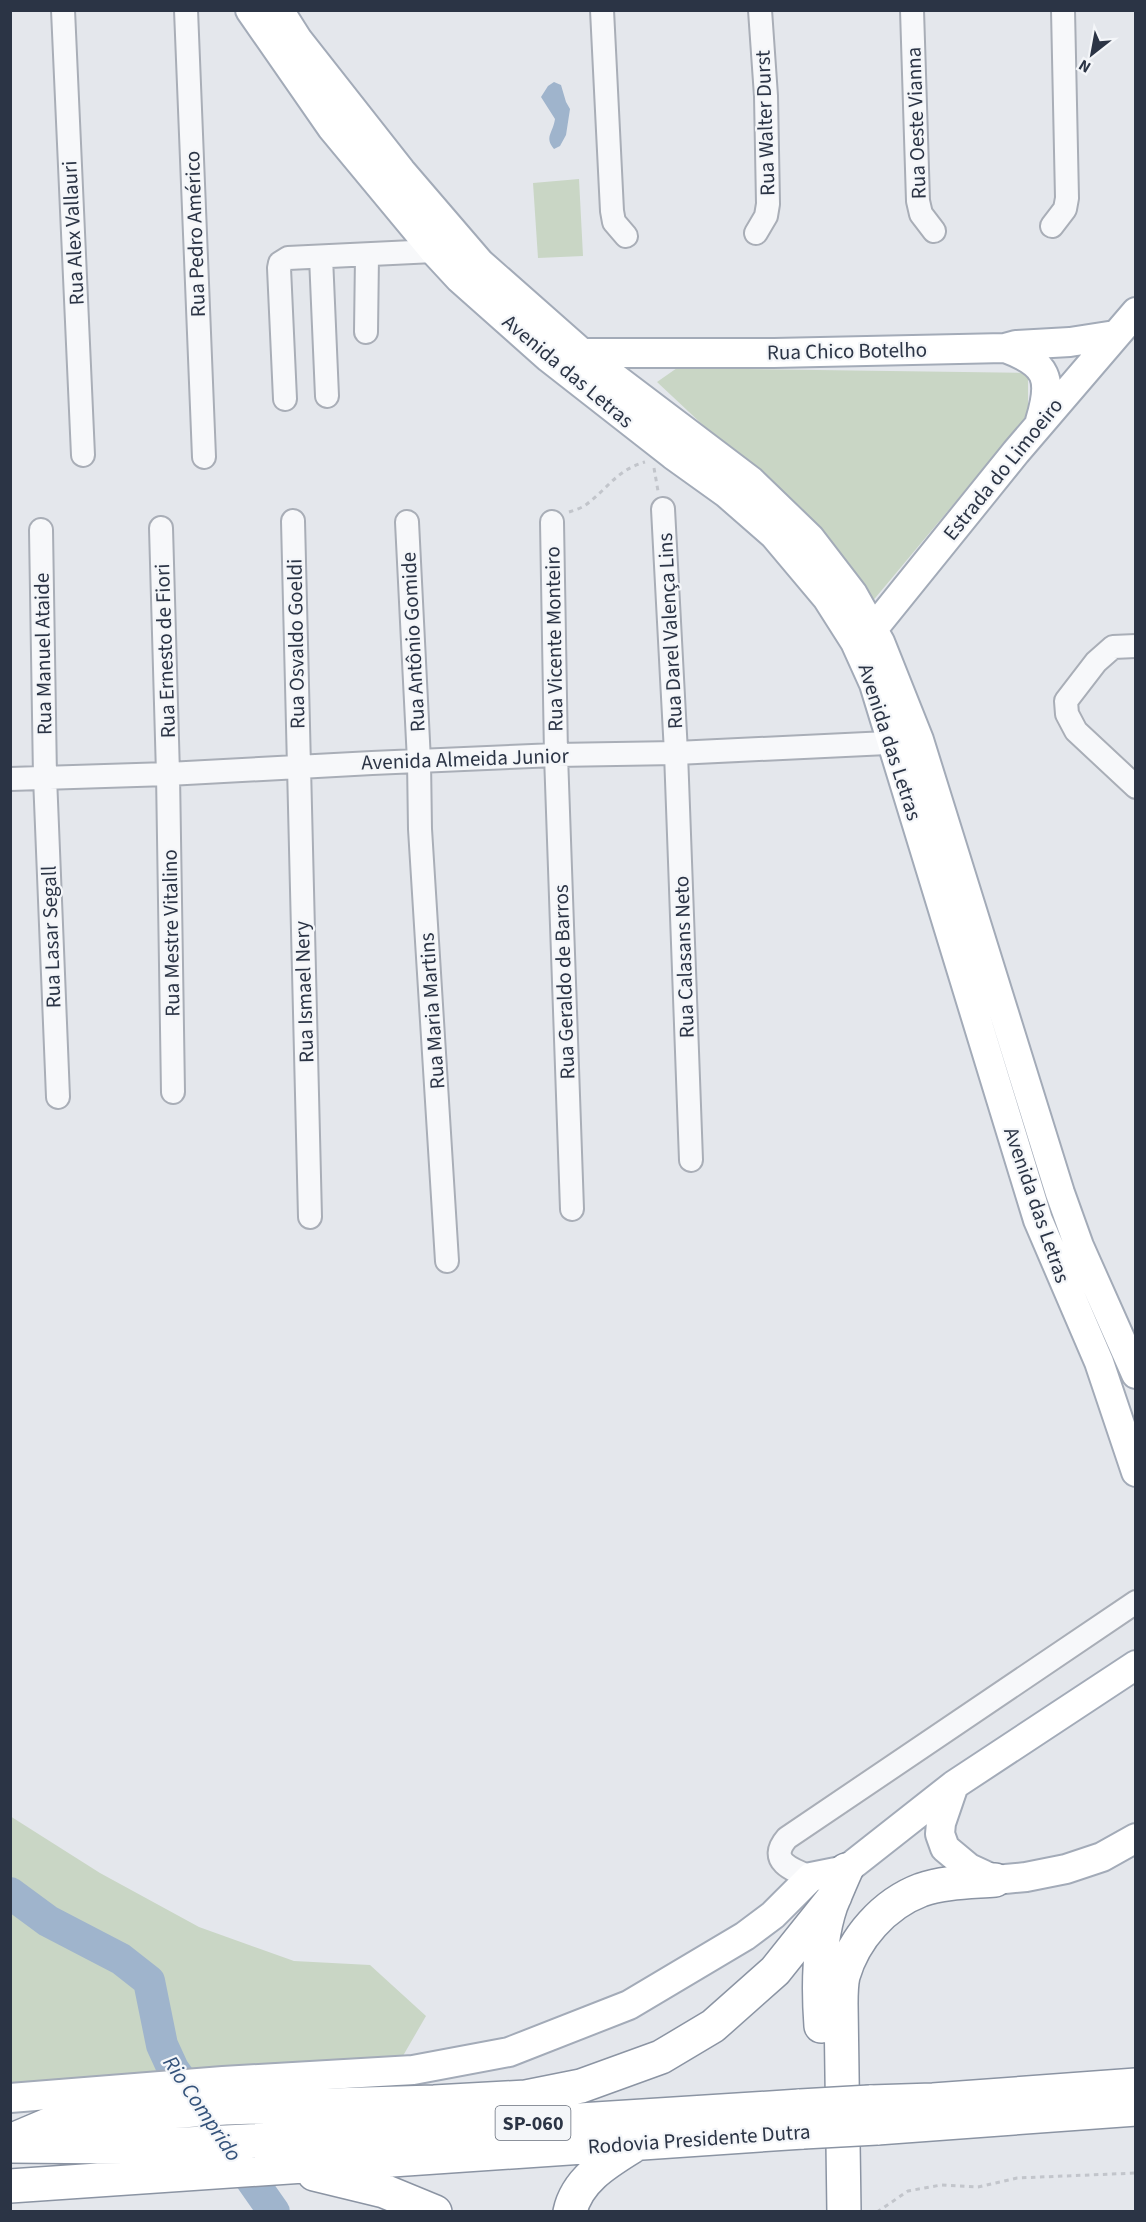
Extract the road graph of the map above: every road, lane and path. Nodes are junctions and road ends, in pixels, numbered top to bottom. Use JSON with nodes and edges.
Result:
{"nodes":[{"id":1,"x":63,"y":10,"type":"edge"},
{"id":2,"x":186,"y":10,"type":"edge"},
{"id":3,"x":250,"y":10,"type":"edge"},
{"id":4,"x":279,"y":10,"type":"edge"},
{"id":5,"x":303,"y":10,"type":"edge"},
{"id":6,"x":602,"y":10,"type":"edge"},
{"id":7,"x":760,"y":10,"type":"edge"},
{"id":8,"x":912,"y":10,"type":"edge"},
{"id":9,"x":1063,"y":10,"type":"edge"},
{"id":10,"x":301,"y":57,"type":"junction"},
{"id":11,"x":1053,"y":226,"type":"dead end"},
{"id":12,"x":934,"y":231,"type":"dead end"},
{"id":13,"x":756,"y":233,"type":"dead end"},
{"id":14,"x":626,"y":236,"type":"dead end"},
{"id":15,"x":434,"y":251,"type":"junction"},
{"id":16,"x":367,"y":256,"type":"junction"},
{"id":17,"x":321,"y":257,"type":"junction"},
{"id":18,"x":1136,"y":312,"type":"edge"},
{"id":19,"x":366,"y":332,"type":"dead end"},
{"id":20,"x":1115,"y":335,"type":"junction"},
{"id":21,"x":1005,"y":348,"type":"junction"},
{"id":22,"x":642,"y":352,"type":"junction"},
{"id":23,"x":582,"y":353,"type":"junction"},
{"id":24,"x":610,"y":390,"type":"junction"},
{"id":25,"x":327,"y":396,"type":"dead end"},
{"id":26,"x":285,"y":399,"type":"dead end"},
{"id":27,"x":1038,"y":425,"type":"junction"},
{"id":28,"x":83,"y":456,"type":"dead end"},
{"id":29,"x":204,"y":457,"type":"dead end"},
{"id":30,"x":663,"y":509,"type":"joint"},
{"id":31,"x":293,"y":521,"type":"dead end"},
{"id":32,"x":407,"y":522,"type":"dead end"},
{"id":33,"x":552,"y":522,"type":"joint"},
{"id":34,"x":162,"y":528,"type":"dead end"},
{"id":35,"x":41,"y":530,"type":"dead end"},
{"id":36,"x":864,"y":635,"type":"junction"},
{"id":37,"x":1136,"y":646,"type":"edge"},
{"id":38,"x":906,"y":742,"type":"junction"},
{"id":39,"x":676,"y":753,"type":"junction"},
{"id":40,"x":555,"y":755,"type":"junction"},
{"id":41,"x":419,"y":761,"type":"junction"},
{"id":42,"x":298,"y":768,"type":"junction"},
{"id":43,"x":168,"y":774,"type":"junction"},
{"id":44,"x":45,"y":777,"type":"junction"},
{"id":45,"x":10,"y":779,"type":"edge"},
{"id":46,"x":1136,"y":787,"type":"edge"},
{"id":47,"x":173,"y":1092,"type":"dead end"},
{"id":48,"x":58,"y":1097,"type":"dead end"},
{"id":49,"x":691,"y":1160,"type":"dead end"},
{"id":50,"x":572,"y":1209,"type":"dead end"},
{"id":51,"x":310,"y":1217,"type":"dead end"},
{"id":52,"x":447,"y":1261,"type":"dead end"},
{"id":53,"x":1136,"y":1374,"type":"edge"},
{"id":54,"x":1136,"y":1472,"type":"edge"},
{"id":55,"x":1136,"y":1602,"type":"edge"},
{"id":56,"x":1136,"y":1665,"type":"edge"},
{"id":57,"x":954,"y":1785,"type":"junction"},
{"id":58,"x":1136,"y":1838,"type":"edge"},
{"id":59,"x":995,"y":1880,"type":"junction"},
{"id":60,"x":831,"y":1881,"type":"junction"},
{"id":61,"x":1136,"y":2085,"type":"edge"},
{"id":62,"x":224,"y":2095,"type":"junction"},
{"id":63,"x":10,"y":2098,"type":"edge"},
{"id":64,"x":1136,"y":2109,"type":"edge"},
{"id":65,"x":874,"y":2115,"type":"junction"},
{"id":66,"x":801,"y":2119,"type":"junction"},
{"id":67,"x":10,"y":2141,"type":"edge"},
{"id":68,"x":639,"y":2142,"type":"junction"},
{"id":69,"x":10,"y":2146,"type":"edge"},
{"id":70,"x":272,"y":2158,"type":"junction"},
{"id":71,"x":1136,"y":2173,"type":"edge"},
{"id":72,"x":10,"y":2186,"type":"edge"},
{"id":73,"x":435,"y":2211,"type":"edge"},
{"id":74,"x":570,"y":2211,"type":"edge"},
{"id":75,"x":826,"y":2211,"type":"edge"},
{"id":76,"x":844,"y":2211,"type":"edge"},
{"id":77,"x":877,"y":2211,"type":"edge"}],
"edges":[{"from":1,"to":28,"type":"street","name":"Rua Alex Vallauri"},
{"from":2,"to":29,"type":"street","name":"Rua Pedro Américo"},
{"from":3,"to":10,"type":"main road","name":"Avenida das Letras"},
{"from":4,"to":10,"type":"main road","name":"Avenida das Letras"},
{"from":5,"to":10,"type":"main road"},
{"from":6,"to":14,"type":"street"},
{"from":7,"to":13,"type":"street","name":"Rua Walter Durst"},
{"from":8,"to":12,"type":"street","name":"Rua Oeste Vianna"},
{"from":9,"to":11,"type":"street"},
{"from":10,"to":15,"type":"main road","name":"Avenida das Letras"},
{"from":10,"to":23,"type":"main road","name":"Avenida das Letras"},
{"from":15,"to":16,"type":"street"},
{"from":15,"to":24,"type":"main road","name":"Avenida das Letras"},
{"from":16,"to":17,"type":"street"},
{"from":16,"to":19,"type":"street"},
{"from":17,"to":25,"type":"street"},
{"from":17,"to":26,"type":"street"},
{"from":18,"to":20,"type":"main road","name":"Estrada do Limoeiro"},
{"from":20,"to":21,"type":"main road","name":"Rua Chico Botelho"},
{"from":20,"to":27,"type":"main road","name":"Estrada do Limoeiro"},
{"from":21,"to":22,"type":"main road","name":"Rua Chico Botelho"},
{"from":21,"to":27,"type":"main road"},
{"from":22,"to":23,"type":"main road","name":"Rua Chico Botelho"},
{"from":22,"to":24,"type":"main road"},
{"from":23,"to":24,"type":"main road","name":"Avenida das Letras"},
{"from":24,"to":36,"type":"main road","name":"Avenida das Letras"},
{"from":27,"to":36,"type":"main road","name":"Estrada do Limoeiro"},
{"from":30,"to":33,"type":"path"},
{"from":30,"to":39,"type":"street","name":"Rua Darel Valença Lins"},
{"from":31,"to":42,"type":"street","name":"Rua Osvaldo Goeldi"},
{"from":32,"to":41,"type":"street","name":"Rua Antônio Gomide"},
{"from":33,"to":40,"type":"street","name":"Rua Vicente Monteiro"},
{"from":34,"to":43,"type":"street","name":"Rua Ernesto de Fiori"},
{"from":35,"to":44,"type":"street","name":"Rua Manuel Ataide"},
{"from":36,"to":38,"type":"main road","name":"Avenida das Letras"},
{"from":37,"to":46,"type":"street"},
{"from":38,"to":39,"type":"street","name":"Avenida Almeida Junior"},
{"from":38,"to":53,"type":"main road","name":"Avenida das Letras"},
{"from":38,"to":54,"type":"main road","name":"Avenida das Letras"},
{"from":39,"to":40,"type":"street","name":"Avenida Almeida Junior"},
{"from":39,"to":49,"type":"street","name":"Rua Calasans Neto"},
{"from":40,"to":41,"type":"street","name":"Avenida Almeida Junior"},
{"from":40,"to":50,"type":"street","name":"Rua Geraldo de Barros"},
{"from":41,"to":42,"type":"street","name":"Avenida Almeida Junior"},
{"from":41,"to":52,"type":"street","name":"Rua Maria Martins"},
{"from":42,"to":43,"type":"street","name":"Avenida Almeida Junior"},
{"from":42,"to":51,"type":"street","name":"Rua Ismael Nery"},
{"from":43,"to":44,"type":"street","name":"Avenida Almeida Junior"},
{"from":43,"to":47,"type":"street","name":"Rua Mestre Vitalino"},
{"from":44,"to":45,"type":"street","name":"Avenida Almeida Junior"},
{"from":44,"to":48,"type":"street","name":"Rua Lasar Segall"},
{"from":55,"to":60,"type":"street"},
{"from":56,"to":57,"type":"main road"},
{"from":57,"to":59,"type":"main road"},
{"from":57,"to":60,"type":"main road"},
{"from":58,"to":59,"type":"main road"},
{"from":59,"to":76,"type":"highway"},
{"from":60,"to":62,"type":"main road"},
{"from":60,"to":62,"type":"highway"},
{"from":60,"to":75,"type":"highway"},
{"from":61,"to":65,"type":"highway","name":"Rodovia Presidente Dutra","number":"SP-060"},
{"from":62,"to":63,"type":"main road"},
{"from":62,"to":67,"type":"highway"},
{"from":64,"to":65,"type":"highway","name":"Rodovia Presidente Dutra","number":"SP-060"},
{"from":65,"to":66,"type":"highway","name":"Rodovia Presidente Dutra","number":"SP-060","bridge":true},
{"from":66,"to":68,"type":"highway","name":"Rodovia Presidente Dutra","number":"SP-060"},
{"from":66,"to":70,"type":"highway","name":"Rodovia Presidente Dutra","number":"SP-060"},
{"from":68,"to":70,"type":"highway","name":"Rodovia Presidente Dutra","number":"SP-060"},
{"from":68,"to":74,"type":"highway"},
{"from":69,"to":70,"type":"highway","name":"Rodovia Presidente Dutra","number":"SP-060"},
{"from":70,"to":72,"type":"highway","name":"Rodovia Presidente Dutra","number":"SP-060"},
{"from":70,"to":73,"type":"highway"},
{"from":71,"to":77,"type":"path"}]}
